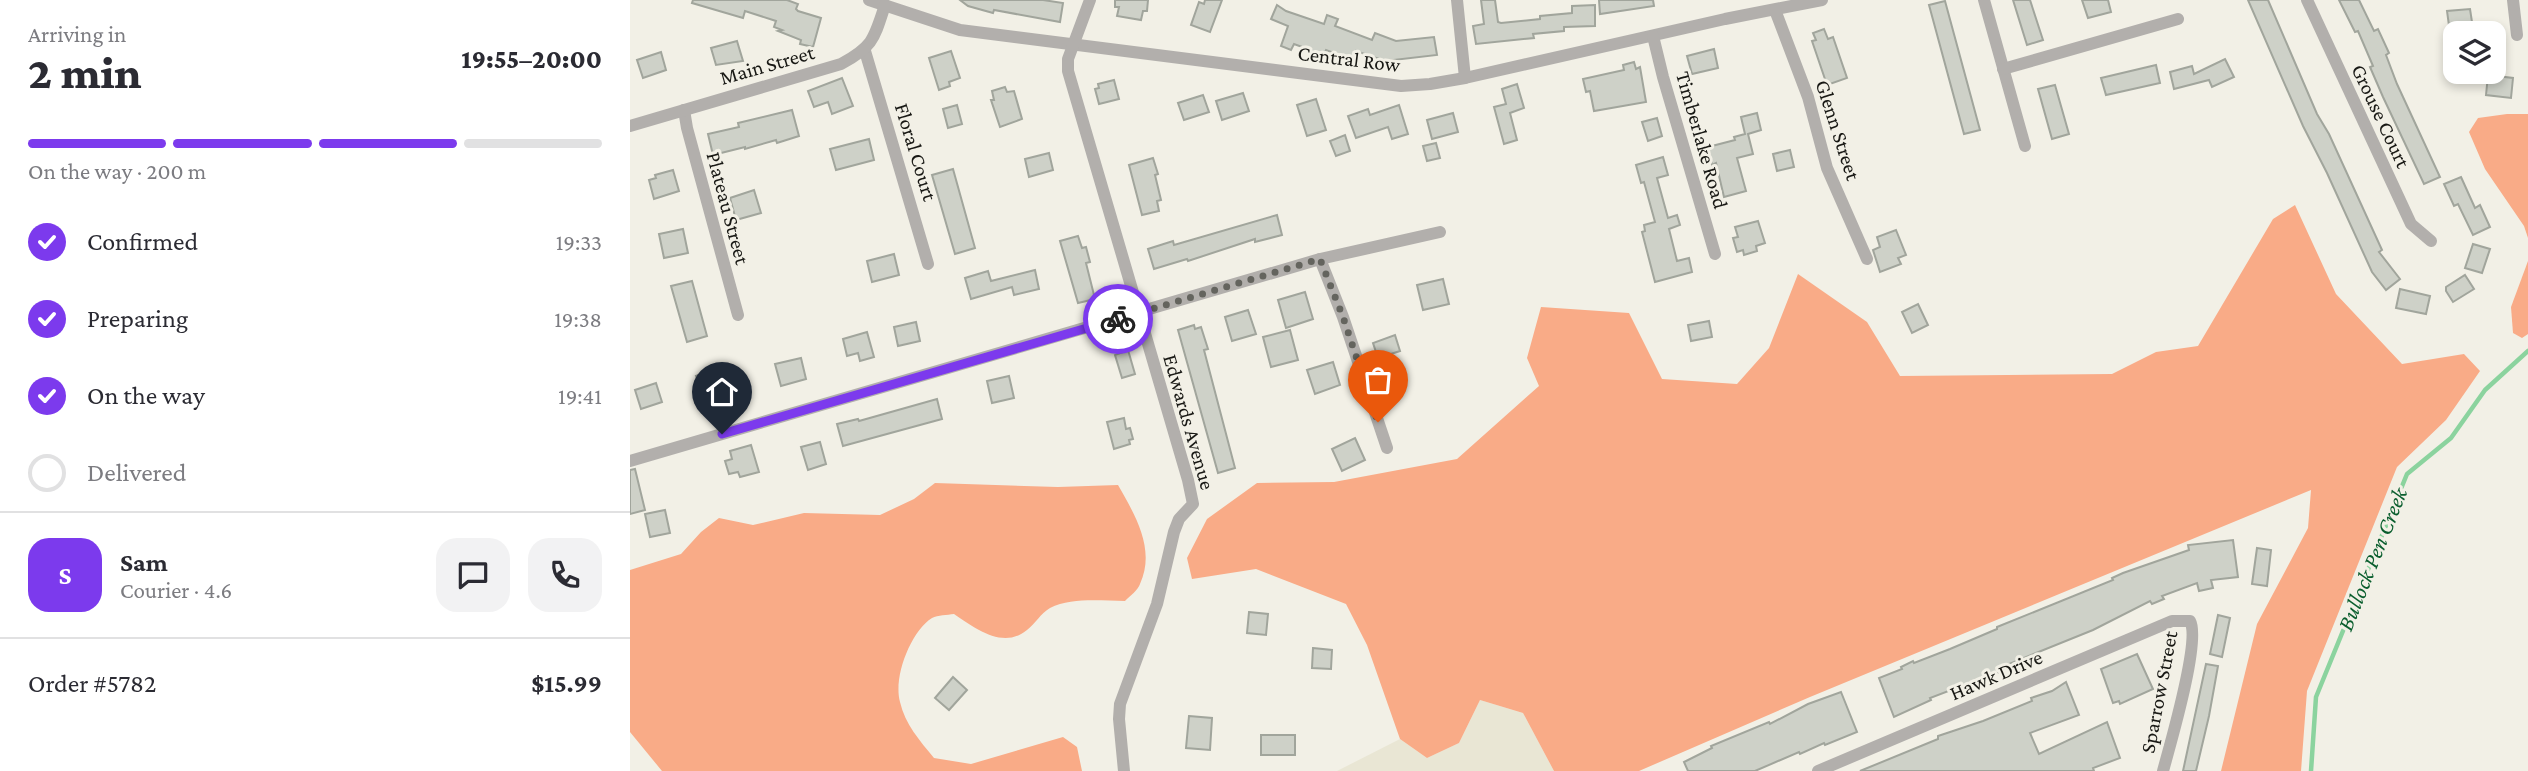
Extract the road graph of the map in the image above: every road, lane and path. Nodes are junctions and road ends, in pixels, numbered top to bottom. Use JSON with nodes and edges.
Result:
{"nodes":[{"id":1,"x":870,"y":0,"type":"edge"},
{"id":2,"x":1090,"y":0,"type":"edge"},
{"id":3,"x":1457,"y":0,"type":"edge"},
{"id":4,"x":1822,"y":0,"type":"edge"},
{"id":5,"x":1984,"y":0,"type":"edge"},
{"id":6,"x":2307,"y":0,"type":"edge"},
{"id":7,"x":2513,"y":0,"type":"edge"},
{"id":8,"x":885,"y":5,"type":"junction"},
{"id":9,"x":1775,"y":10,"type":"junction"},
{"id":10,"x":2178,"y":19,"type":"dead end"},
{"id":11,"x":2517,"y":35,"type":"dead end"},
{"id":12,"x":1653,"y":36,"type":"junction"},
{"id":13,"x":1073,"y":45,"type":"junction"},
{"id":14,"x":864,"y":51,"type":"junction"},
{"id":15,"x":2003,"y":69,"type":"junction"},
{"id":16,"x":1465,"y":78,"type":"junction"},
{"id":17,"x":684,"y":110,"type":"junction"},
{"id":18,"x":630,"y":125,"type":"edge"},
{"id":19,"x":2025,"y":146,"type":"dead end"},
{"id":20,"x":1440,"y":232,"type":"dead end"},
{"id":21,"x":2431,"y":241,"type":"dead end"},
{"id":22,"x":1715,"y":254,"type":"dead end"},
{"id":23,"x":1320,"y":259,"type":"junction"},
{"id":24,"x":1867,"y":259,"type":"dead end"},
{"id":25,"x":928,"y":264,"type":"dead end"},
{"id":26,"x":1139,"y":314,"type":"junction"},
{"id":27,"x":738,"y":316,"type":"dead end"},
{"id":28,"x":1387,"y":448,"type":"dead end"},
{"id":29,"x":630,"y":461,"type":"edge"},
{"id":30,"x":2190,"y":621,"type":"joint"},
{"id":31,"x":1124,"y":771,"type":"edge"},
{"id":32,"x":1818,"y":771,"type":"edge"},
{"id":33,"x":2163,"y":771,"type":"edge"}],
"edges":[{"from":1,"to":8,"type":"street","name":"Central Row"},
{"from":2,"to":13,"type":"street","name":"Edwards Avenue"},
{"from":3,"to":16,"type":"street"},
{"from":4,"to":9,"type":"street","name":"Central Row"},
{"from":5,"to":15,"type":"street"},
{"from":6,"to":21,"type":"street","name":"Grouse Court"},
{"from":7,"to":11,"type":"street"},
{"from":8,"to":13,"type":"street","name":"Central Row"},
{"from":8,"to":14,"type":"street"},
{"from":9,"to":12,"type":"street","name":"Central Row"},
{"from":9,"to":24,"type":"street","name":"Glenn Street"},
{"from":10,"to":15,"type":"street"},
{"from":12,"to":16,"type":"street","name":"Central Row"},
{"from":12,"to":22,"type":"street","name":"Timberlake Road"},
{"from":13,"to":16,"type":"street","name":"Central Row"},
{"from":13,"to":26,"type":"street","name":"Edwards Avenue"},
{"from":14,"to":17,"type":"street","name":"Main Street"},
{"from":14,"to":25,"type":"street","name":"Floral Court"},
{"from":15,"to":19,"type":"street"},
{"from":17,"to":18,"type":"street","name":"Main Street"},
{"from":17,"to":27,"type":"street","name":"Plateau Street"},
{"from":20,"to":23,"type":"street"},
{"from":23,"to":26,"type":"street"},
{"from":23,"to":28,"type":"street"},
{"from":26,"to":29,"type":"street"},
{"from":26,"to":31,"type":"street","name":"Edwards Avenue"},
{"from":30,"to":32,"type":"street","name":"Hawk Drive"},
{"from":30,"to":33,"type":"street","name":"Sparrow Street"}]}
